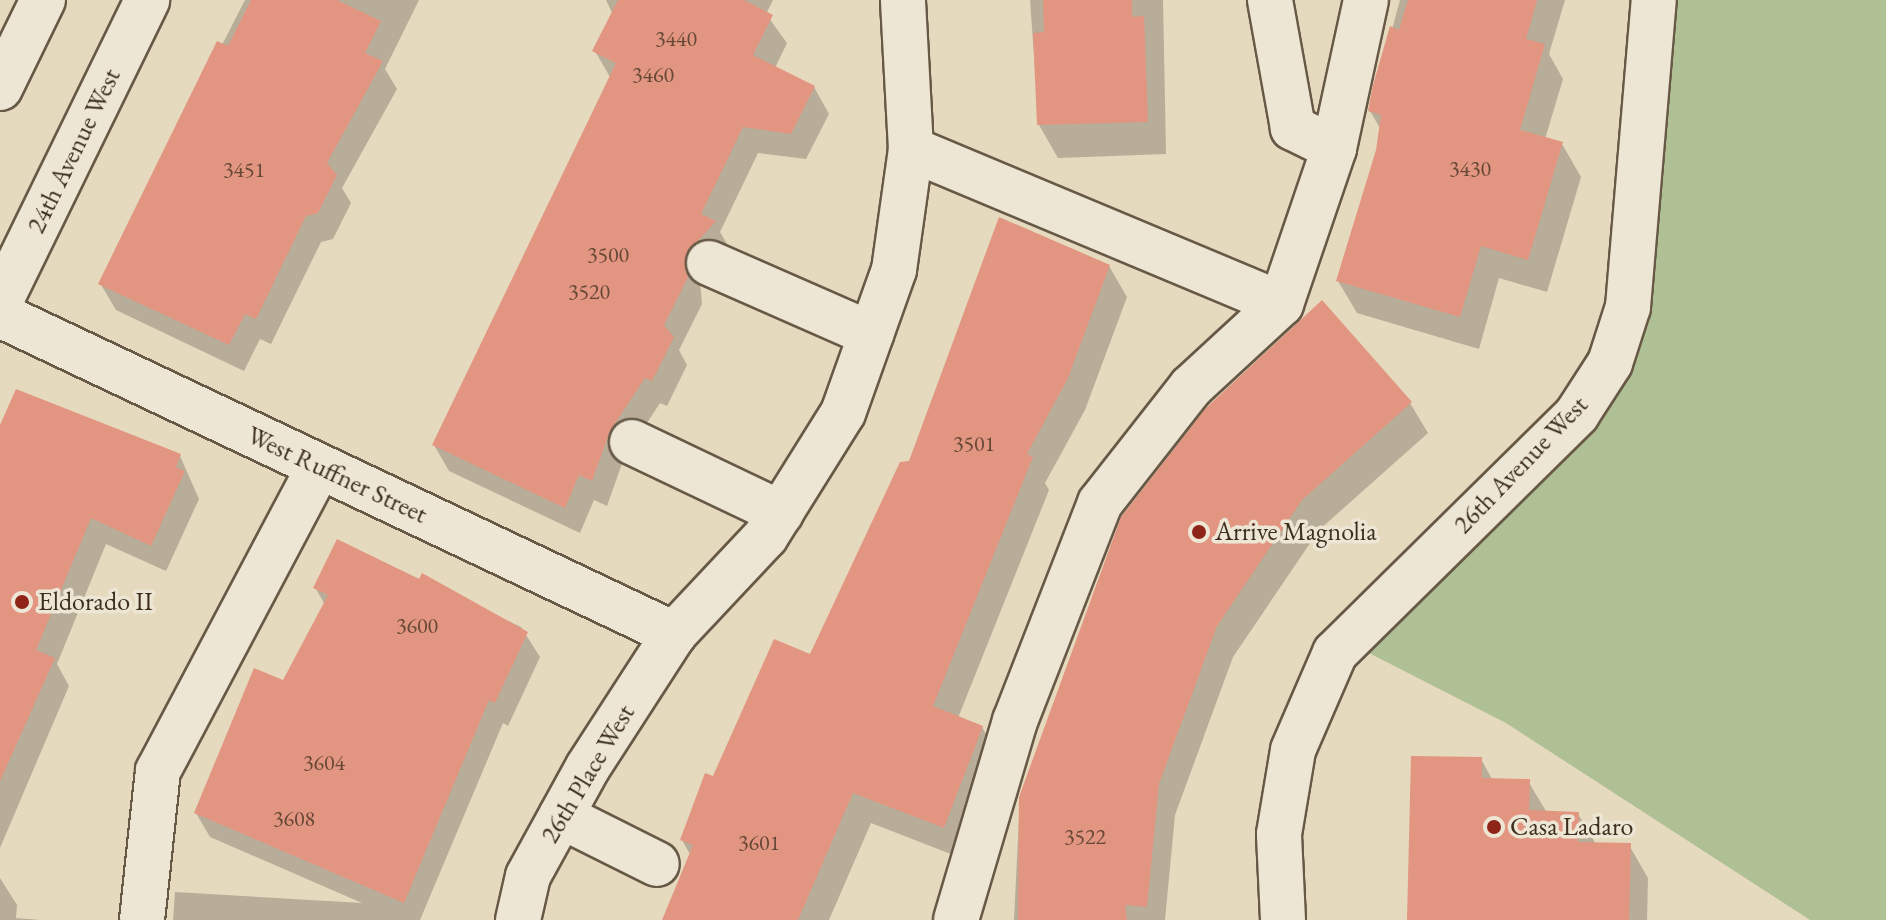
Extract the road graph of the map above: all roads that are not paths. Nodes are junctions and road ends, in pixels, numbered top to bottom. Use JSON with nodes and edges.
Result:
{"nodes":[{"id":1,"x":43,"y":0,"type":"edge"},
{"id":2,"x":147,"y":0,"type":"edge"},
{"id":3,"x":903,"y":0,"type":"edge"},
{"id":4,"x":1270,"y":0,"type":"edge"},
{"id":5,"x":1366,"y":0,"type":"edge"},
{"id":6,"x":1654,"y":0,"type":"edge"},
{"id":7,"x":0,"y":88,"type":"edge"},
{"id":8,"x":1334,"y":148,"type":"junction"},
{"id":9,"x":911,"y":149,"type":"junction"},
{"id":10,"x":709,"y":263,"type":"dead end"},
{"id":11,"x":0,"y":302,"type":"edge"},
{"id":12,"x":1281,"y":304,"type":"junction"},
{"id":13,"x":0,"y":315,"type":"edge"},
{"id":14,"x":871,"y":334,"type":"junction"},
{"id":15,"x":632,"y":442,"type":"dead end"},
{"id":16,"x":319,"y":467,"type":"junction"},
{"id":17,"x":781,"y":513,"type":"junction"},
{"id":18,"x":674,"y":634,"type":"junction"},
{"id":19,"x":561,"y":816,"type":"junction"},
{"id":20,"x":657,"y":864,"type":"dead end"},
{"id":21,"x":142,"y":920,"type":"edge"},
{"id":22,"x":518,"y":920,"type":"edge"},
{"id":23,"x":956,"y":920,"type":"edge"},
{"id":24,"x":1283,"y":920,"type":"edge"}],
"edges":[{"from":1,"to":7,"type":"street"},
{"from":2,"to":11,"type":"street","name":"24th Avenue West"},
{"from":3,"to":9,"type":"street","name":"26th Place West"},
{"from":4,"to":8,"type":"street"},
{"from":5,"to":8,"type":"street"},
{"from":6,"to":24,"type":"street","name":"26th Avenue West"},
{"from":8,"to":12,"type":"street"},
{"from":9,"to":12,"type":"street"},
{"from":9,"to":14,"type":"street","name":"26th Place West"},
{"from":10,"to":14,"type":"street"},
{"from":12,"to":23,"type":"street"},
{"from":13,"to":16,"type":"street","name":"West Ruffner Street"},
{"from":14,"to":17,"type":"street","name":"26th Place West"},
{"from":15,"to":17,"type":"street"},
{"from":16,"to":18,"type":"street","name":"West Ruffner Street"},
{"from":16,"to":21,"type":"street"},
{"from":17,"to":18,"type":"street","name":"26th Place West"},
{"from":18,"to":19,"type":"street","name":"26th Place West"},
{"from":19,"to":20,"type":"street"},
{"from":19,"to":22,"type":"street","name":"26th Place West"}]}
